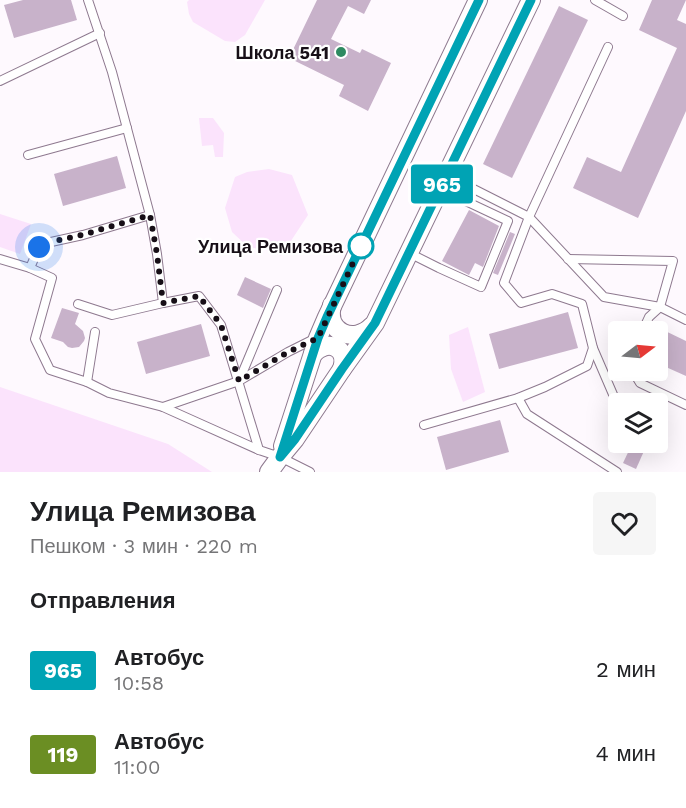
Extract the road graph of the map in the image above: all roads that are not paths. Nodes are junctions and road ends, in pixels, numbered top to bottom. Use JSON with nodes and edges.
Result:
{"nodes":[{"id":1,"x":88,"y":0,"type":"edge"},
{"id":2,"x":478,"y":0,"type":"edge"},
{"id":3,"x":531,"y":0,"type":"edge"},
{"id":4,"x":595,"y":0,"type":"edge"},
{"id":5,"x":623,"y":16,"type":"dead end"},
{"id":6,"x":100,"y":33,"type":"junction"},
{"id":7,"x":608,"y":47,"type":"dead end"},
{"id":8,"x":0,"y":81,"type":"edge"},
{"id":9,"x":127,"y":128,"type":"junction"},
{"id":10,"x":28,"y":155,"type":"dead end"},
{"id":11,"x":443,"y":182,"type":"junction"},
{"id":12,"x":150,"y":215,"type":"junction"},
{"id":13,"x":529,"y":217,"type":"junction"},
{"id":14,"x":409,"y":253,"type":"junction"},
{"id":15,"x":0,"y":259,"type":"edge"},
{"id":16,"x":568,"y":259,"type":"junction"},
{"id":17,"x":30,"y":268,"type":"junction"},
{"id":18,"x":277,"y":290,"type":"dead end"},
{"id":19,"x":163,"y":303,"type":"junction"},
{"id":20,"x":333,"y":303,"type":"junction"},
{"id":21,"x":78,"y":304,"type":"dead end"},
{"id":22,"x":660,"y":307,"type":"junction"},
{"id":23,"x":686,"y":320,"type":"edge"},
{"id":24,"x":647,"y":321,"type":"edge"},
{"id":25,"x":375,"y":323,"type":"junction"},
{"id":26,"x":95,"y":332,"type":"dead end"},
{"id":27,"x":315,"y":346,"type":"junction"},
{"id":28,"x":593,"y":348,"type":"junction"},
{"id":29,"x":342,"y":369,"type":"junction"},
{"id":30,"x":239,"y":381,"type":"junction"},
{"id":31,"x":639,"y":381,"type":"edge"},
{"id":32,"x":87,"y":382,"type":"junction"},
{"id":33,"x":612,"y":393,"type":"edge"},
{"id":34,"x":519,"y":398,"type":"junction"},
{"id":35,"x":686,"y":405,"type":"edge"},
{"id":36,"x":163,"y":406,"type":"junction"},
{"id":37,"x":424,"y":425,"type":"dead end"},
{"id":38,"x":259,"y":450,"type":"junction"},
{"id":39,"x":280,"y":457,"type":"junction"},
{"id":40,"x":269,"y":472,"type":"edge"},
{"id":41,"x":310,"y":472,"type":"edge"},
{"id":42,"x":617,"y":472,"type":"edge"}],
"edges":[{"from":1,"to":6,"type":"lane"},
{"from":2,"to":20,"type":"street"},
{"from":3,"to":11,"type":"street"},
{"from":4,"to":5,"type":"lane"},
{"from":6,"to":8,"type":"lane"},
{"from":6,"to":9,"type":"lane"},
{"from":7,"to":13,"type":"lane"},
{"from":9,"to":10,"type":"lane"},
{"from":9,"to":12,"type":"lane"},
{"from":11,"to":13,"type":"lane"},
{"from":11,"to":14,"type":"street"},
{"from":11,"to":14,"type":"lane"},
{"from":12,"to":17,"type":"lane"},
{"from":12,"to":19,"type":"lane"},
{"from":13,"to":16,"type":"lane"},
{"from":13,"to":28,"type":"lane"},
{"from":14,"to":25,"type":"street"},
{"from":15,"to":17,"type":"lane"},
{"from":16,"to":22,"type":"lane"},
{"from":16,"to":22,"type":"lane"},
{"from":17,"to":32,"type":"lane"},
{"from":18,"to":30,"type":"lane"},
{"from":19,"to":21,"type":"lane"},
{"from":19,"to":30,"type":"lane"},
{"from":20,"to":25,"type":"street"},
{"from":20,"to":27,"type":"street"},
{"from":22,"to":23,"type":"lane"},
{"from":22,"to":24,"type":"lane"},
{"from":25,"to":29,"type":"street"},
{"from":26,"to":32,"type":"lane"},
{"from":27,"to":29,"type":"street"},
{"from":27,"to":30,"type":"lane"},
{"from":27,"to":39,"type":"street"},
{"from":28,"to":33,"type":"lane"},
{"from":28,"to":34,"type":"lane"},
{"from":29,"to":39,"type":"street"},
{"from":30,"to":36,"type":"lane"},
{"from":30,"to":38,"type":"lane"},
{"from":31,"to":35,"type":"lane"},
{"from":32,"to":36,"type":"lane"},
{"from":34,"to":37,"type":"lane"},
{"from":34,"to":42,"type":"lane"},
{"from":36,"to":38,"type":"lane"},
{"from":38,"to":39,"type":"lane"},
{"from":39,"to":40,"type":"street"},
{"from":39,"to":41,"type":"lane"}]}
